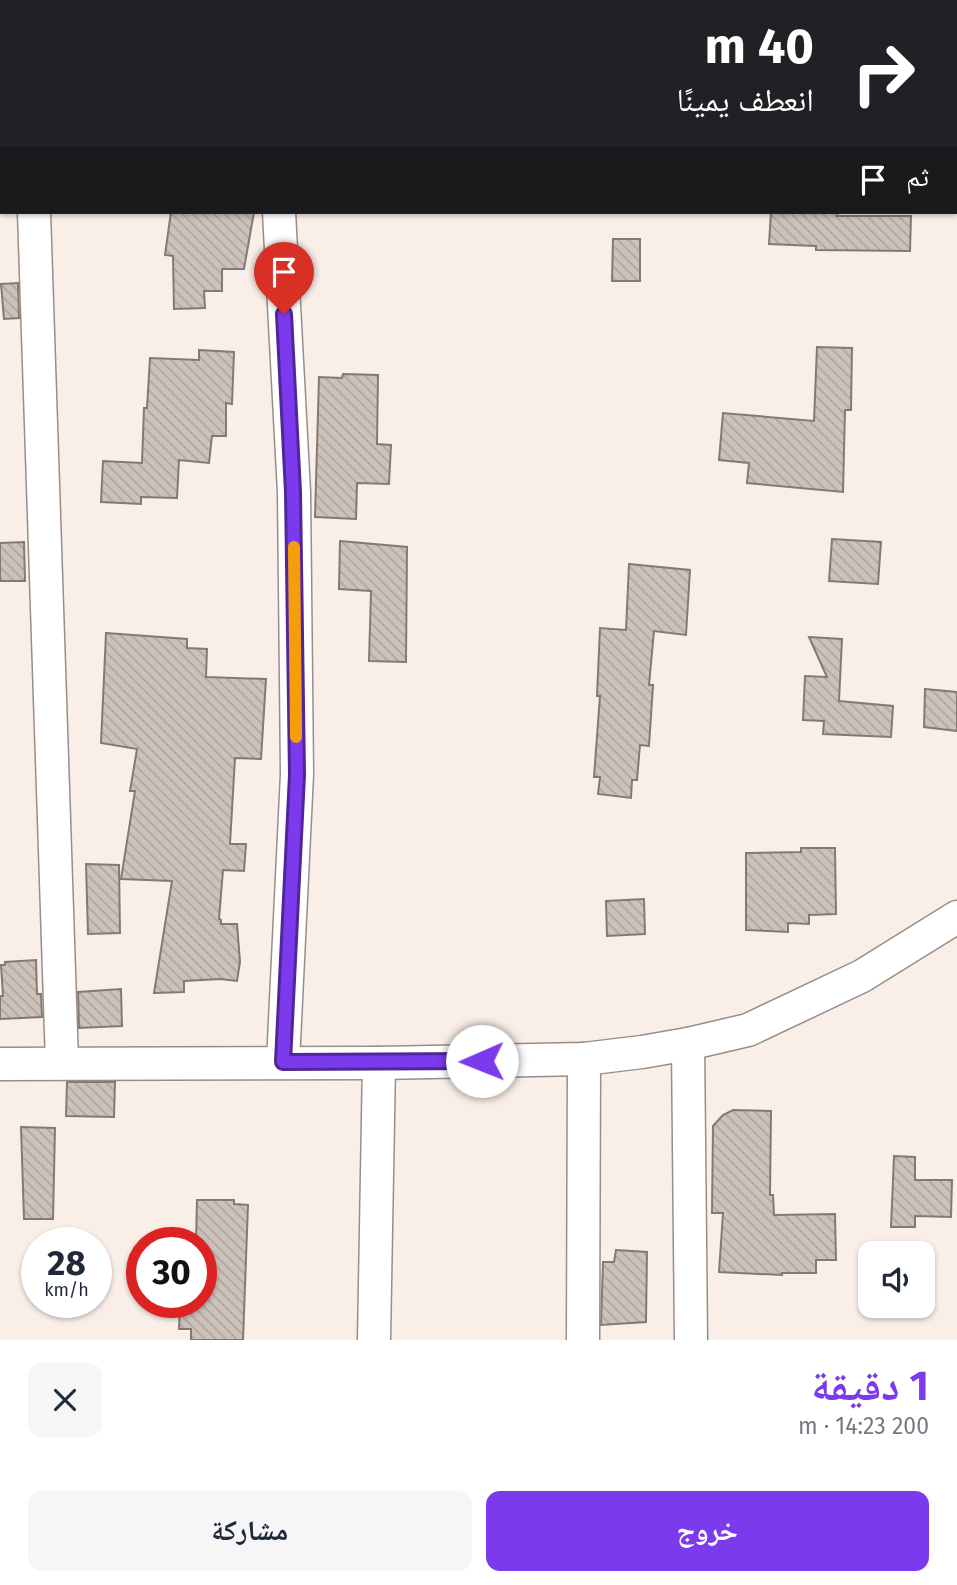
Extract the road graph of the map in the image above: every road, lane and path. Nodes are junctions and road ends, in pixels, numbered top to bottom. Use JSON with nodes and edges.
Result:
{"nodes":[{"id":1,"x":34,"y":214,"type":"edge"},
{"id":2,"x":279,"y":214,"type":"edge"},
{"id":3,"x":957,"y":917,"type":"edge"},
{"id":4,"x":688,"y":1044,"type":"junction"},
{"id":5,"x":584,"y":1059,"type":"junction"},
{"id":6,"x":283,"y":1062,"type":"junction"},
{"id":7,"x":62,"y":1063,"type":"junction"},
{"id":8,"x":379,"y":1063,"type":"junction"},
{"id":9,"x":0,"y":1064,"type":"edge"},
{"id":10,"x":374,"y":1340,"type":"edge"},
{"id":11,"x":583,"y":1340,"type":"edge"},
{"id":12,"x":691,"y":1340,"type":"edge"}],
"edges":[{"from":1,"to":7,"type":"street"},
{"from":2,"to":6,"type":"street"},
{"from":3,"to":4,"type":"street"},
{"from":4,"to":5,"type":"street"},
{"from":4,"to":12,"type":"street"},
{"from":5,"to":8,"type":"street"},
{"from":5,"to":11,"type":"street"},
{"from":6,"to":7,"type":"street"},
{"from":6,"to":8,"type":"street"},
{"from":7,"to":9,"type":"street"},
{"from":8,"to":10,"type":"street"}]}
